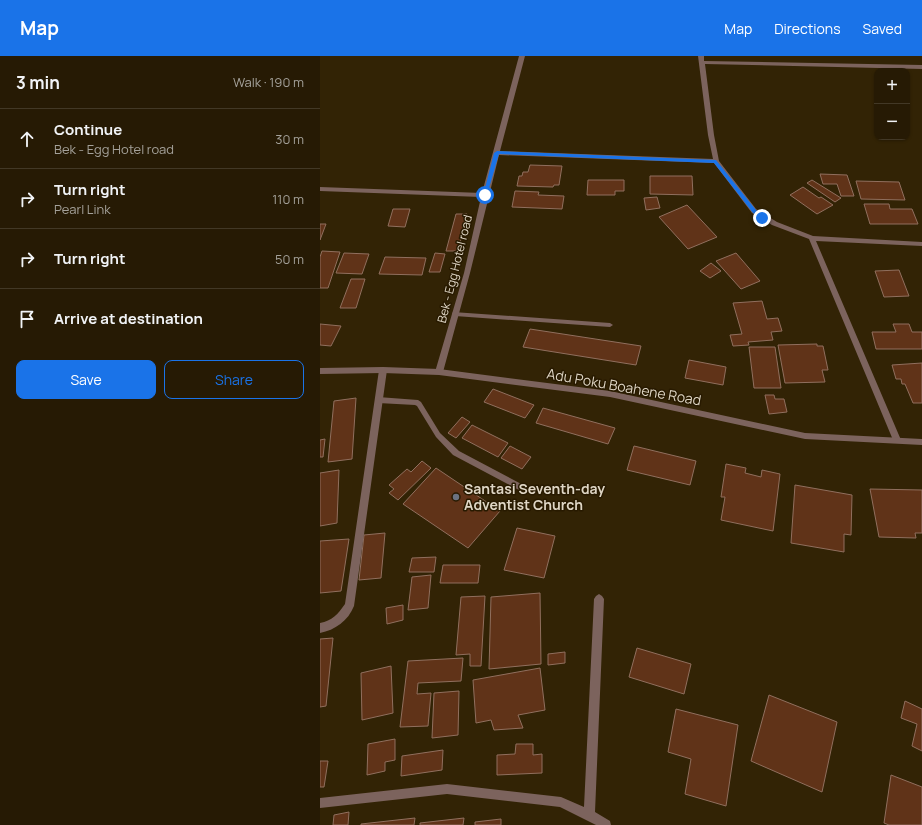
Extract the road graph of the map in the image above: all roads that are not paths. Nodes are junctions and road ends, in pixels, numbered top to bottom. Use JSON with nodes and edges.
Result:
{"nodes":[{"id":1,"x":522,"y":56,"type":"edge"},
{"id":2,"x":701,"y":59,"type":"edge"},
{"id":3,"x":922,"y":67,"type":"edge"},
{"id":4,"x":497,"y":153,"type":"junction"},
{"id":5,"x":716,"y":161,"type":"junction"},
{"id":6,"x":320,"y":189,"type":"edge"},
{"id":7,"x":485,"y":195,"type":"junction"},
{"id":8,"x":812,"y":238,"type":"junction"},
{"id":9,"x":922,"y":244,"type":"edge"},
{"id":10,"x":455,"y":314,"type":"junction"},
{"id":11,"x":610,"y":325,"type":"dead end"},
{"id":12,"x":383,"y":370,"type":"junction"},
{"id":13,"x":320,"y":371,"type":"edge"},
{"id":14,"x":439,"y":372,"type":"junction"},
{"id":15,"x":378,"y":400,"type":"junction"},
{"id":16,"x":897,"y":440,"type":"junction"},
{"id":17,"x":922,"y":442,"type":"edge"},
{"id":18,"x":522,"y":488,"type":"dead end"},
{"id":19,"x":599,"y":599,"type":"dead end"},
{"id":20,"x":320,"y":628,"type":"edge"},
{"id":21,"x":320,"y":803,"type":"edge"},
{"id":22,"x":589,"y":815,"type":"junction"},
{"id":23,"x":606,"y":825,"type":"edge"}],
"edges":[{"from":1,"to":4,"type":"street","name":"Bek - Egg Hotel road"},
{"from":2,"to":3,"type":"street"},
{"from":2,"to":5,"type":"street"},
{"from":4,"to":5,"type":"street"},
{"from":4,"to":7,"type":"street","name":"Bek - Egg Hotel road"},
{"from":5,"to":8,"type":"street"},
{"from":6,"to":7,"type":"street"},
{"from":7,"to":10,"type":"street","name":"Bek - Egg Hotel road"},
{"from":8,"to":9,"type":"street"},
{"from":8,"to":16,"type":"street"},
{"from":10,"to":11,"type":"lane"},
{"from":10,"to":14,"type":"street","name":"Bek - Egg Hotel road"},
{"from":12,"to":13,"type":"street","name":"Adu Poku Boahene Road"},
{"from":12,"to":14,"type":"street","name":"Adu Poku Boahene Road"},
{"from":12,"to":15,"type":"street"},
{"from":14,"to":16,"type":"street","name":"Adu Poku Boahene Road"},
{"from":15,"to":18,"type":"lane"},
{"from":15,"to":20,"type":"street"},
{"from":16,"to":17,"type":"street","name":"Adu Poku Boahene Road"},
{"from":19,"to":22,"type":"street"},
{"from":21,"to":22,"type":"street"},
{"from":22,"to":23,"type":"street"}]}
